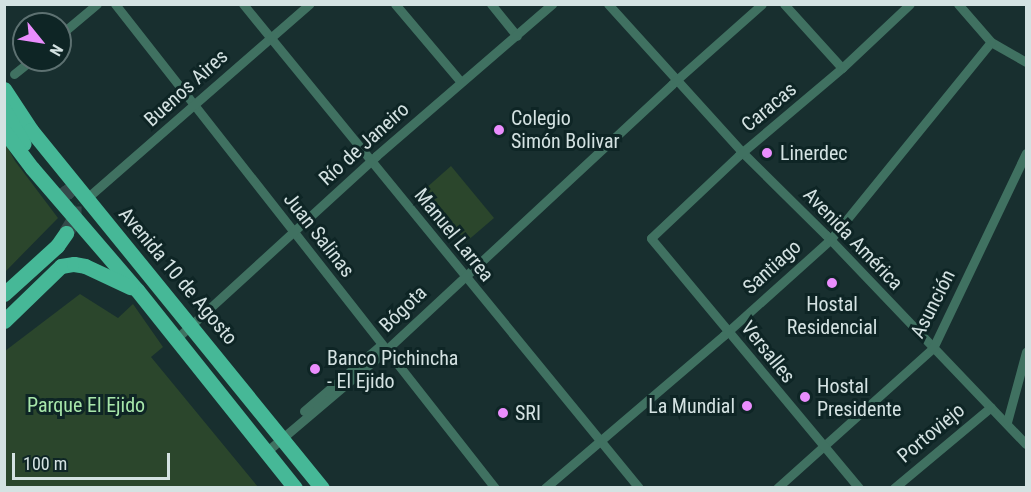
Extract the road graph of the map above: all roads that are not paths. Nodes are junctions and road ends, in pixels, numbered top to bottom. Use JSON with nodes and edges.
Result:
{"nodes":[{"id":1,"x":97,"y":4,"type":"edge"},
{"id":2,"x":115,"y":4,"type":"edge"},
{"id":3,"x":243,"y":4,"type":"edge"},
{"id":4,"x":309,"y":4,"type":"edge"},
{"id":5,"x":394,"y":4,"type":"edge"},
{"id":6,"x":490,"y":4,"type":"edge"},
{"id":7,"x":552,"y":4,"type":"edge"},
{"id":8,"x":608,"y":4,"type":"edge"},
{"id":9,"x":762,"y":4,"type":"edge"},
{"id":10,"x":784,"y":4,"type":"edge"},
{"id":11,"x":910,"y":4,"type":"edge"},
{"id":12,"x":958,"y":4,"type":"edge"},
{"id":13,"x":72,"y":25,"type":"edge"},
{"id":14,"x":517,"y":36,"type":"junction"},
{"id":15,"x":270,"y":37,"type":"junction"},
{"id":16,"x":991,"y":42,"type":"junction"},
{"id":17,"x":1026,"y":62,"type":"edge"},
{"id":18,"x":842,"y":68,"type":"junction"},
{"id":19,"x":16,"y":72,"type":"edge"},
{"id":20,"x":14,"y":74,"type":"dead end"},
{"id":21,"x":676,"y":80,"type":"junction"},
{"id":22,"x":461,"y":82,"type":"junction"},
{"id":23,"x":4,"y":89,"type":"edge"},
{"id":24,"x":195,"y":104,"type":"junction"},
{"id":25,"x":4,"y":110,"type":"edge"},
{"id":26,"x":4,"y":131,"type":"edge"},
{"id":27,"x":742,"y":152,"type":"junction"},
{"id":28,"x":1026,"y":153,"type":"edge"},
{"id":29,"x":372,"y":160,"type":"junction"},
{"id":30,"x":61,"y":187,"type":"tunnel mouth"},
{"id":31,"x":87,"y":198,"type":"junction"},
{"id":32,"x":294,"y":232,"type":"junction"},
{"id":33,"x":66,"y":233,"type":"tunnel mouth"},
{"id":34,"x":651,"y":238,"type":"joint"},
{"id":35,"x":830,"y":240,"type":"junction"},
{"id":36,"x":463,"y":276,"type":"junction"},
{"id":37,"x":135,"y":289,"type":"junction"},
{"id":38,"x":4,"y":294,"type":"edge"},
{"id":39,"x":4,"y":321,"type":"edge"},
{"id":40,"x":191,"y":325,"type":"junction"},
{"id":41,"x":728,"y":331,"type":"junction"},
{"id":42,"x":177,"y":338,"type":"junction"},
{"id":43,"x":383,"y":348,"type":"junction"},
{"id":44,"x":933,"y":348,"type":"junction"},
{"id":45,"x":1026,"y":352,"type":"edge"},
{"id":46,"x":991,"y":407,"type":"junction"},
{"id":47,"x":1007,"y":422,"type":"junction"},
{"id":48,"x":281,"y":435,"type":"junction"},
{"id":49,"x":1025,"y":438,"type":"edge"},
{"id":50,"x":599,"y":440,"type":"junction"},
{"id":51,"x":824,"y":447,"type":"junction"},
{"id":52,"x":266,"y":452,"type":"junction"},
{"id":53,"x":295,"y":488,"type":"edge"},
{"id":54,"x":322,"y":488,"type":"edge"},
{"id":55,"x":495,"y":488,"type":"edge"},
{"id":56,"x":545,"y":488,"type":"edge"},
{"id":57,"x":639,"y":488,"type":"edge"},
{"id":58,"x":777,"y":488,"type":"edge"},
{"id":59,"x":859,"y":488,"type":"edge"},
{"id":60,"x":894,"y":488,"type":"edge"}],
"edges":[{"from":1,"to":13,"type":"street"},
{"from":2,"to":24,"type":"street","name":"Juan Salinas"},
{"from":3,"to":15,"type":"street","name":"Manuel Larrea"},
{"from":4,"to":15,"type":"street","name":"Buenos Aires"},
{"from":5,"to":22,"type":"street"},
{"from":6,"to":14,"type":"street"},
{"from":7,"to":14,"type":"street","name":"Río de Janeiro"},
{"from":8,"to":21,"type":"street","name":"Avenida América"},
{"from":9,"to":21,"type":"street","name":"Bógota"},
{"from":10,"to":18,"type":"street"},
{"from":11,"to":18,"type":"street","name":"Caracas"},
{"from":12,"to":16,"type":"street"},
{"from":14,"to":22,"type":"street","name":"Río de Janeiro"},
{"from":15,"to":24,"type":"street","name":"Buenos Aires"},
{"from":15,"to":29,"type":"street","name":"Manuel Larrea"},
{"from":16,"to":17,"type":"street"},
{"from":16,"to":35,"type":"street","name":"Santiago"},
{"from":18,"to":27,"type":"street","name":"Caracas"},
{"from":19,"to":20,"type":"street"},
{"from":21,"to":27,"type":"street","name":"Avenida América"},
{"from":21,"to":36,"type":"street","name":"Bógota"},
{"from":22,"to":29,"type":"street","name":"Río de Janeiro"},
{"from":23,"to":31,"type":"main road","name":"Avenida 10 de Agosto"},
{"from":24,"to":31,"type":"street","name":"Buenos Aires"},
{"from":24,"to":32,"type":"street","name":"Juan Salinas"},
{"from":25,"to":30,"type":"main road"},
{"from":26,"to":37,"type":"main road","name":"Avenida 10 de Agosto"},
{"from":27,"to":34,"type":"street","name":"Caracas"},
{"from":27,"to":35,"type":"street","name":"Avenida América"},
{"from":28,"to":44,"type":"street","name":"Asunción"},
{"from":29,"to":32,"type":"street","name":"Río de Janeiro"},
{"from":29,"to":36,"type":"street","name":"Manuel Larrea"},
{"from":31,"to":40,"type":"main road","name":"Avenida 10 de Agosto"},
{"from":32,"to":40,"type":"street","name":"Río de Janeiro"},
{"from":32,"to":43,"type":"street","name":"Juan Salinas"},
{"from":33,"to":38,"type":"main road"},
{"from":34,"to":41,"type":"street","name":"Versalles"},
{"from":35,"to":41,"type":"street","name":"Santiago"},
{"from":35,"to":44,"type":"street","name":"Avenida América"},
{"from":36,"to":43,"type":"street","name":"Bógota"},
{"from":36,"to":50,"type":"street","name":"Manuel Larrea"},
{"from":37,"to":39,"type":"main road"},
{"from":37,"to":42,"type":"main road","name":"Avenida 10 de Agosto"},
{"from":40,"to":42,"type":"street","name":"Río de Janeiro"},
{"from":40,"to":48,"type":"main road","name":"Avenida 10 de Agosto"},
{"from":41,"to":50,"type":"street","name":"Santiago"},
{"from":41,"to":51,"type":"street","name":"Versalles"},
{"from":42,"to":52,"type":"main road","name":"Avenida 10 de Agosto"},
{"from":43,"to":48,"type":"street","name":"Bógota"},
{"from":43,"to":55,"type":"street","name":"Juan Salinas"},
{"from":44,"to":46,"type":"street","name":"Avenida América"},
{"from":44,"to":51,"type":"street","name":"Asunción"},
{"from":45,"to":47,"type":"street"},
{"from":46,"to":47,"type":"street","name":"Avenida América"},
{"from":46,"to":60,"type":"street","name":"Portoviejo"},
{"from":47,"to":49,"type":"street","name":"Avenida América"},
{"from":48,"to":52,"type":"street","name":"Bógota"},
{"from":48,"to":54,"type":"main road","name":"Avenida 10 de Agosto"},
{"from":50,"to":56,"type":"street","name":"Santiago"},
{"from":50,"to":57,"type":"street","name":"Manuel Larrea"},
{"from":51,"to":58,"type":"street","name":"Asunción"},
{"from":51,"to":59,"type":"street","name":"Versalles"},
{"from":52,"to":53,"type":"main road","name":"Avenida 10 de Agosto"}]}
